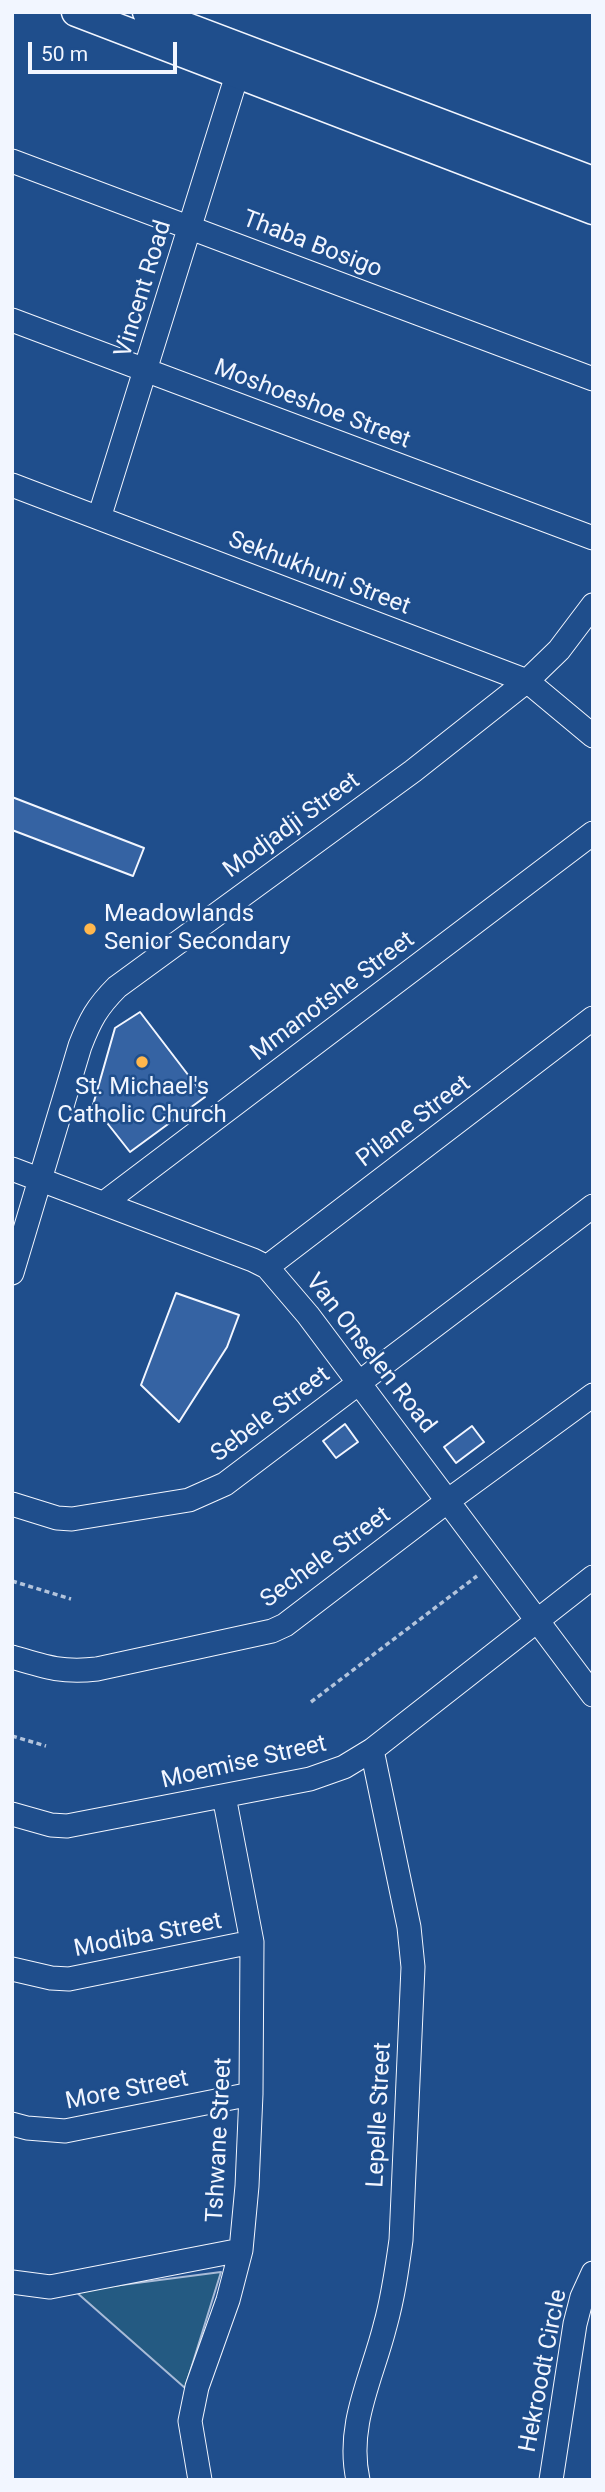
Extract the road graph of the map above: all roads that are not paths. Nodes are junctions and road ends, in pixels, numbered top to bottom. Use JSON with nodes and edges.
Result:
{"nodes":[{"id":1,"x":76,"y":12,"type":"edge"},
{"id":2,"x":147,"y":12,"type":"edge"},
{"id":3,"x":237,"y":75,"type":"junction"},
{"id":4,"x":12,"y":161,"type":"edge"},
{"id":5,"x":593,"y":181,"type":"edge"},
{"id":6,"x":593,"y":210,"type":"edge"},
{"id":7,"x":190,"y":228,"type":"junction"},
{"id":8,"x":12,"y":320,"type":"edge"},
{"id":9,"x":146,"y":371,"type":"junction"},
{"id":10,"x":593,"y":379,"type":"edge"},
{"id":11,"x":12,"y":485,"type":"edge"},
{"id":12,"x":99,"y":518,"type":"junction"},
{"id":13,"x":593,"y":538,"type":"edge"},
{"id":14,"x":593,"y":605,"type":"edge"},
{"id":15,"x":527,"y":681,"type":"junction"},
{"id":16,"x":593,"y":736,"type":"edge"},
{"id":17,"x":593,"y":833,"type":"edge"},
{"id":18,"x":593,"y":1018,"type":"edge"},
{"id":19,"x":12,"y":1169,"type":"edge"},
{"id":20,"x":40,"y":1179,"type":"junction"},
{"id":21,"x":104,"y":1203,"type":"junction"},
{"id":22,"x":593,"y":1206,"type":"edge"},
{"id":23,"x":267,"y":1267,"type":"junction"},
{"id":24,"x":12,"y":1273,"type":"edge"},
{"id":25,"x":358,"y":1382,"type":"junction"},
{"id":26,"x":593,"y":1395,"type":"edge"},
{"id":27,"x":449,"y":1500,"type":"junction"},
{"id":28,"x":12,"y":1504,"type":"edge"},
{"id":29,"x":593,"y":1577,"type":"edge"},
{"id":30,"x":537,"y":1619,"type":"junction"},
{"id":31,"x":12,"y":1657,"type":"edge"},
{"id":32,"x":593,"y":1695,"type":"edge"},
{"id":33,"x":372,"y":1750,"type":"junction"},
{"id":34,"x":223,"y":1796,"type":"junction"},
{"id":35,"x":12,"y":1814,"type":"edge"},
{"id":36,"x":252,"y":1942,"type":"junction"},
{"id":37,"x":12,"y":1969,"type":"edge"},
{"id":38,"x":251,"y":2094,"type":"junction"},
{"id":39,"x":12,"y":2124,"type":"edge"},
{"id":40,"x":241,"y":2250,"type":"junction"},
{"id":41,"x":593,"y":2273,"type":"edge"},
{"id":42,"x":12,"y":2281,"type":"edge"},
{"id":43,"x":200,"y":2480,"type":"edge"},
{"id":44,"x":358,"y":2480,"type":"edge"},
{"id":45,"x":551,"y":2480,"type":"edge"}],
"edges":[{"from":1,"to":3,"type":"main road"},
{"from":2,"to":5,"type":"main road"},
{"from":3,"to":6,"type":"main road"},
{"from":3,"to":7,"type":"street","name":"Vincent Road"},
{"from":4,"to":7,"type":"street","name":"Thaba Bosigo"},
{"from":7,"to":9,"type":"street","name":"Vincent Road"},
{"from":7,"to":10,"type":"street","name":"Thaba Bosigo"},
{"from":8,"to":9,"type":"street","name":"Moshoeshoe Street"},
{"from":9,"to":12,"type":"street","name":"Vincent Road"},
{"from":9,"to":13,"type":"street","name":"Moshoeshoe Street"},
{"from":11,"to":12,"type":"street","name":"Sekhukhuni Street"},
{"from":12,"to":15,"type":"street","name":"Sekhukhuni Street"},
{"from":14,"to":15,"type":"street","name":"Modjadji Street"},
{"from":15,"to":16,"type":"street","name":"Sekhukhuni Street"},
{"from":15,"to":20,"type":"street","name":"Modjadji Street"},
{"from":17,"to":21,"type":"street","name":"Mmanotshe Street"},
{"from":18,"to":23,"type":"street","name":"Pilane Street"},
{"from":19,"to":20,"type":"street","name":"Van Onselen Road"},
{"from":20,"to":21,"type":"street","name":"Van Onselen Road"},
{"from":20,"to":24,"type":"street","name":"Modjadji Street"},
{"from":21,"to":23,"type":"street","name":"Van Onselen Road"},
{"from":22,"to":25,"type":"street","name":"Sebele Street"},
{"from":23,"to":25,"type":"street","name":"Van Onselen Road"},
{"from":25,"to":27,"type":"street","name":"Van Onselen Road"},
{"from":25,"to":28,"type":"street","name":"Sebele Street"},
{"from":26,"to":27,"type":"street","name":"Sechele Street"},
{"from":27,"to":30,"type":"street","name":"Van Onselen Road"},
{"from":27,"to":31,"type":"street","name":"Sechele Street"},
{"from":29,"to":30,"type":"street","name":"Moemise Street"},
{"from":30,"to":32,"type":"street","name":"Van Onselen Road"},
{"from":30,"to":33,"type":"street","name":"Moemise Street"},
{"from":33,"to":34,"type":"street","name":"Moemise Street"},
{"from":33,"to":44,"type":"street","name":"Lepelle Street"},
{"from":34,"to":35,"type":"street","name":"Moemise Street"},
{"from":34,"to":36,"type":"street","name":"Tshwane Street"},
{"from":36,"to":37,"type":"street","name":"Modiba Street"},
{"from":36,"to":38,"type":"street","name":"Tshwane Street"},
{"from":38,"to":39,"type":"street","name":"More Street"},
{"from":38,"to":40,"type":"street","name":"Tshwane Street"},
{"from":40,"to":42,"type":"street"},
{"from":40,"to":43,"type":"street","name":"Tshwane Street"},
{"from":41,"to":45,"type":"street","name":"Hekroodt Circle"}]}
